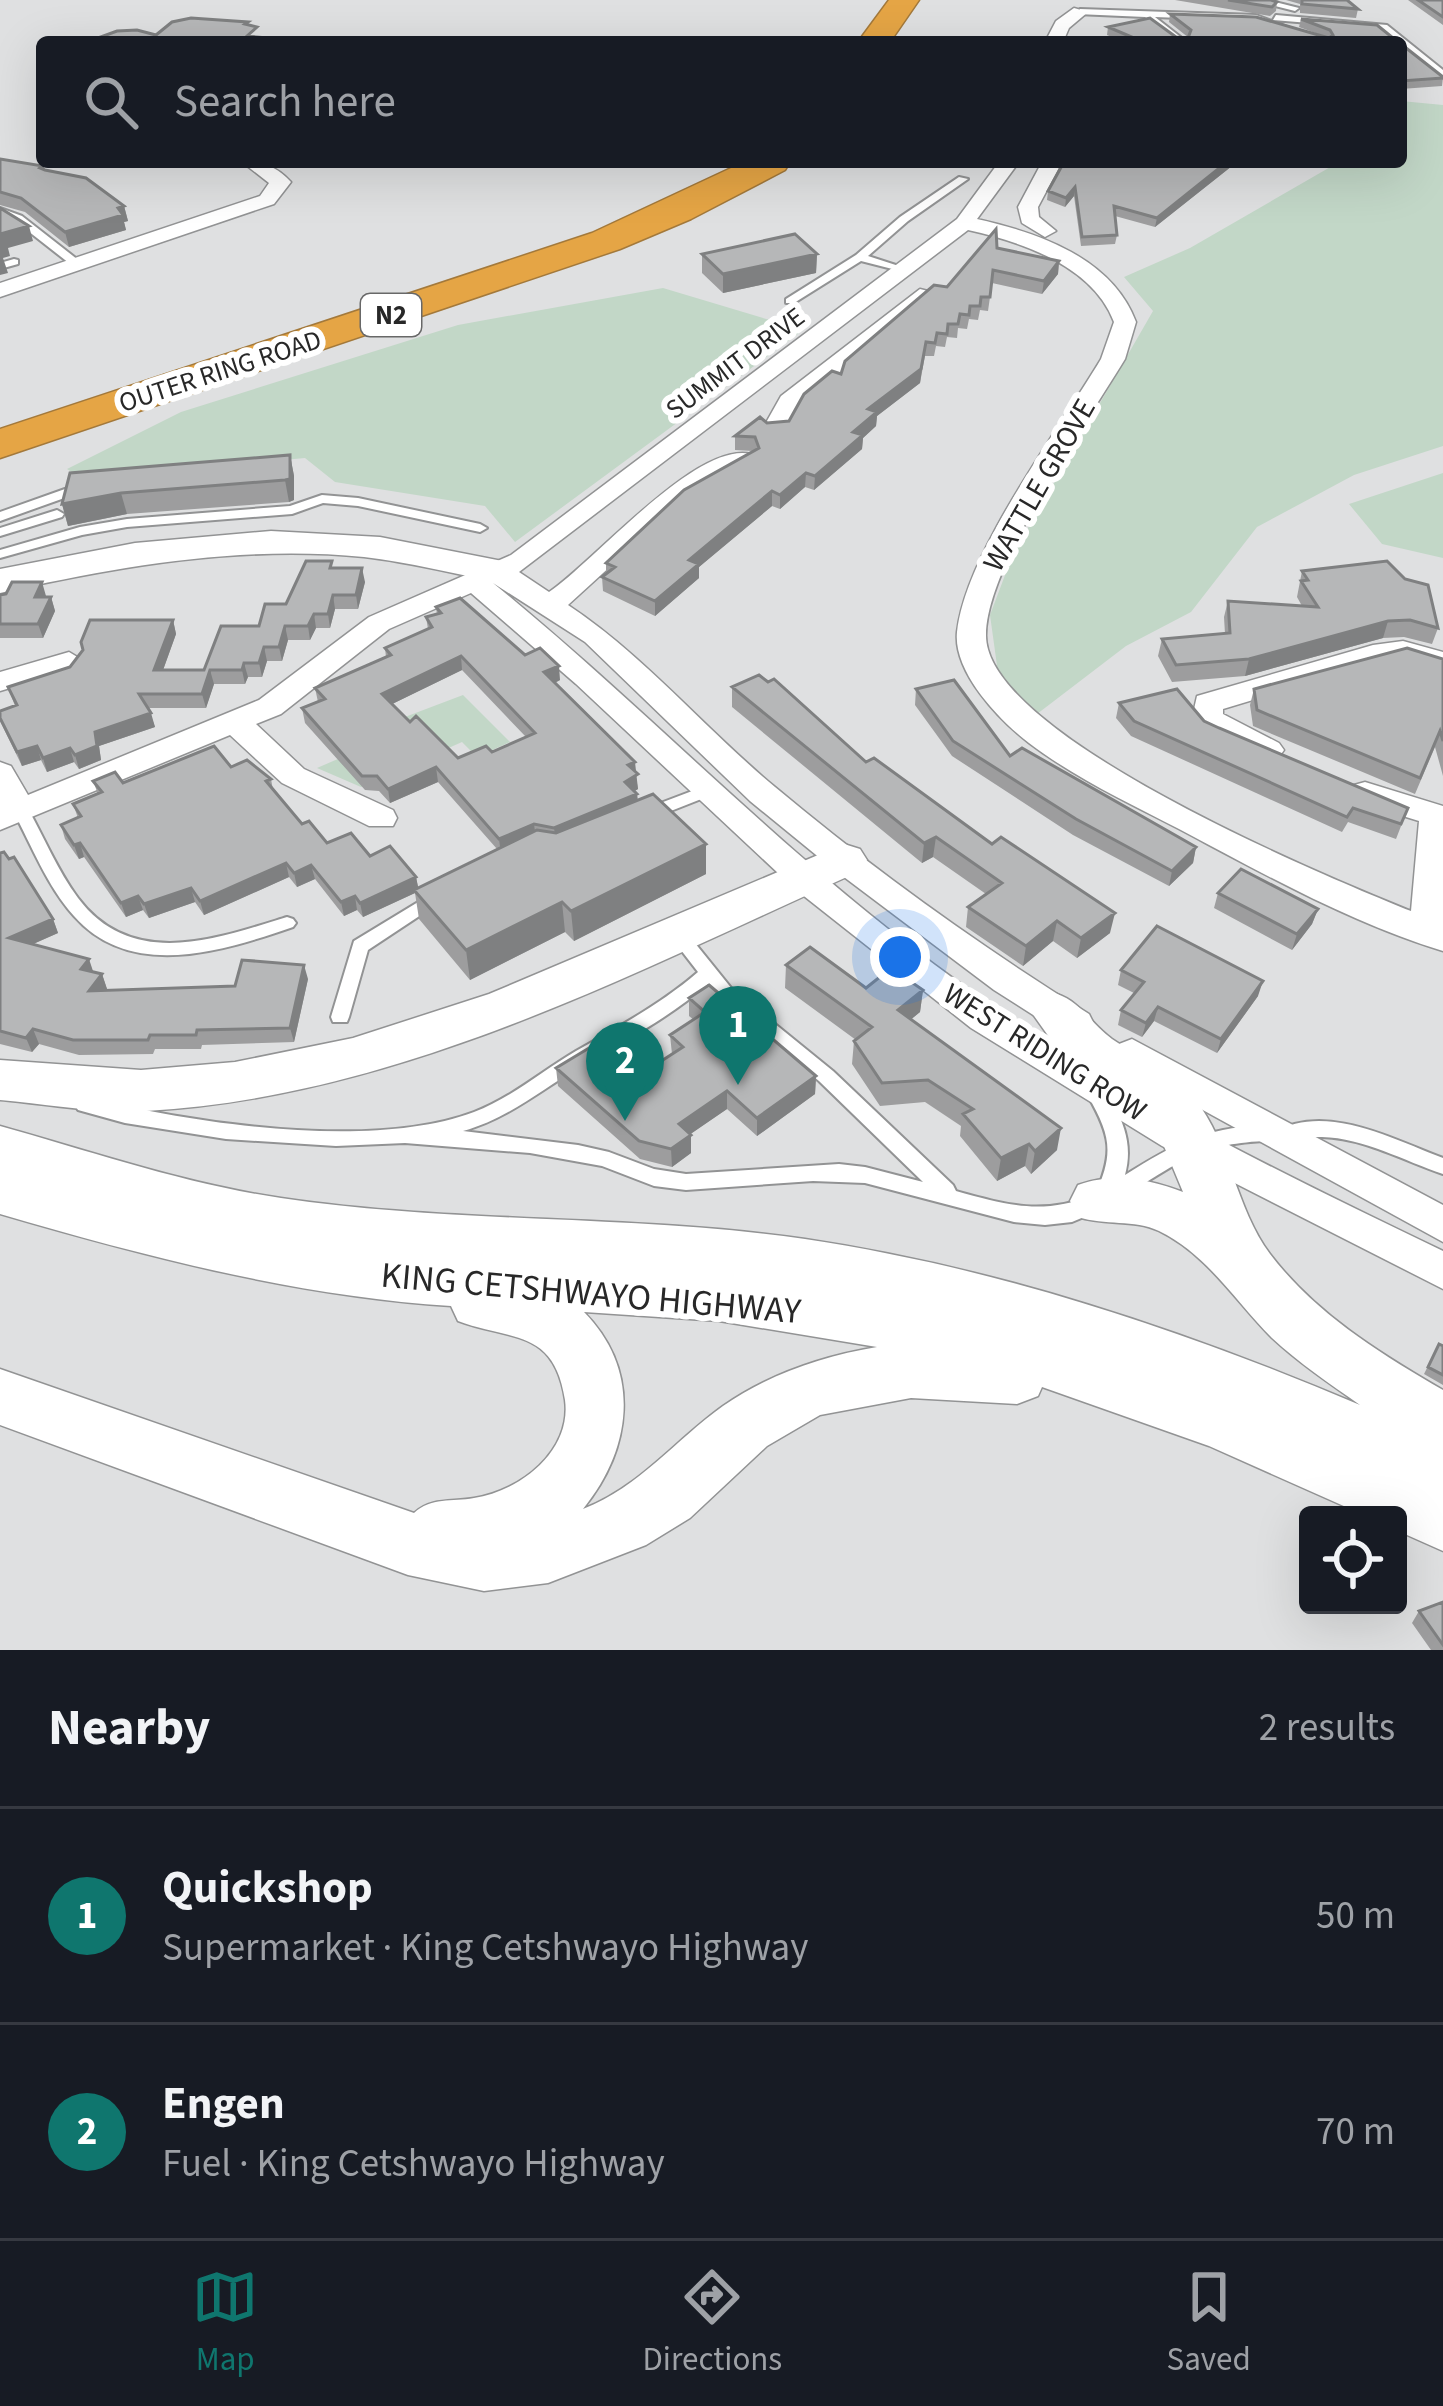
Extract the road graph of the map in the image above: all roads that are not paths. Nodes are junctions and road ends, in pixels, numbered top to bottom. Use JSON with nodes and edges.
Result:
{"nodes":[{"id":1,"x":904,"y":0,"type":"edge"},
{"id":2,"x":1255,"y":0,"type":"edge"},
{"id":3,"x":1051,"y":5,"type":"dead end"},
{"id":4,"x":1294,"y":8,"type":"dead end"},
{"id":5,"x":1080,"y":12,"type":"junction"},
{"id":6,"x":1143,"y":14,"type":"junction"},
{"id":7,"x":1256,"y":18,"type":"junction"},
{"id":8,"x":878,"y":36,"type":"edge"},
{"id":9,"x":1056,"y":36,"type":"edge"},
{"id":10,"x":1177,"y":36,"type":"edge"},
{"id":11,"x":1306,"y":36,"type":"edge"},
{"id":12,"x":1396,"y":36,"type":"edge"},
{"id":13,"x":1407,"y":45,"type":"edge"},
{"id":14,"x":1443,"y":75,"type":"edge"},
{"id":15,"x":261,"y":168,"type":"edge"},
{"id":16,"x":688,"y":168,"type":"edge"},
{"id":17,"x":761,"y":168,"type":"edge"},
{"id":18,"x":1049,"y":168,"type":"edge"},
{"id":19,"x":1003,"y":172,"type":"edge"},
{"id":20,"x":963,"y":179,"type":"dead end"},
{"id":21,"x":1038,"y":187,"type":"junction"},
{"id":22,"x":0,"y":212,"type":"edge"},
{"id":23,"x":964,"y":224,"type":"junction"},
{"id":24,"x":1046,"y":231,"type":"dead end"},
{"id":25,"x":860,"y":257,"type":"junction"},
{"id":26,"x":78,"y":265,"type":"junction"},
{"id":27,"x":904,"y":272,"type":"junction"},
{"id":28,"x":0,"y":290,"type":"edge"},
{"id":29,"x":920,"y":296,"type":"edge"},
{"id":30,"x":790,"y":301,"type":"dead end"},
{"id":31,"x":790,"y":359,"type":"junction"},
{"id":32,"x":825,"y":370,"type":"junction"},
{"id":33,"x":0,"y":405,"type":"edge"},
{"id":34,"x":776,"y":428,"type":"edge"},
{"id":35,"x":0,"y":444,"type":"edge"},
{"id":36,"x":742,"y":459,"type":"edge"},
{"id":37,"x":65,"y":493,"type":"edge"},
{"id":38,"x":57,"y":514,"type":"edge"},
{"id":39,"x":0,"y":517,"type":"edge"},
{"id":40,"x":480,"y":528,"type":"dead end"},
{"id":41,"x":0,"y":532,"type":"edge"},
{"id":42,"x":0,"y":554,"type":"edge"},
{"id":43,"x":479,"y":573,"type":"junction"},
{"id":44,"x":0,"y":581,"type":"edge"},
{"id":45,"x":551,"y":603,"type":"junction"},
{"id":46,"x":70,"y":661,"type":"edge"},
{"id":47,"x":1443,"y":662,"type":"edge"},
{"id":48,"x":0,"y":682,"type":"edge"},
{"id":49,"x":236,"y":723,"type":"junction"},
{"id":50,"x":1291,"y":760,"type":"edge"},
{"id":51,"x":0,"y":773,"type":"edge"},
{"id":52,"x":1332,"y":779,"type":"edge"},
{"id":53,"x":724,"y":782,"type":"junction"},
{"id":54,"x":658,"y":810,"type":"junction"},
{"id":55,"x":10,"y":815,"type":"edge"},
{"id":56,"x":1440,"y":816,"type":"edge"},
{"id":57,"x":381,"y":818,"type":"dead end"},
{"id":58,"x":638,"y":819,"type":"edge"},
{"id":59,"x":673,"y":826,"type":"edge"},
{"id":60,"x":824,"y":869,"type":"junction"},
{"id":61,"x":453,"y":889,"type":"edge"},
{"id":62,"x":287,"y":923,"type":"dead end"},
{"id":63,"x":676,"y":932,"type":"junction"},
{"id":64,"x":1435,"y":936,"type":"edge"},
{"id":65,"x":708,"y":974,"type":"junction"},
{"id":66,"x":1057,"y":1013,"type":"junction"},
{"id":67,"x":340,"y":1017,"type":"dead end"},
{"id":68,"x":2,"y":1081,"type":"edge"},
{"id":69,"x":1090,"y":1086,"type":"junction"},
{"id":70,"x":1278,"y":1134,"type":"junction"},
{"id":71,"x":410,"y":1136,"type":"junction"},
{"id":72,"x":1192,"y":1142,"type":"junction"},
{"id":73,"x":0,"y":1148,"type":"edge"},
{"id":74,"x":1443,"y":1166,"type":"edge"},
{"id":75,"x":0,"y":1191,"type":"edge"},
{"id":76,"x":951,"y":1196,"type":"junction"},
{"id":77,"x":1099,"y":1200,"type":"junction"},
{"id":78,"x":1443,"y":1226,"type":"edge"},
{"id":79,"x":253,"y":1256,"type":"junction"},
{"id":80,"x":1443,"y":1271,"type":"edge"},
{"id":81,"x":1254,"y":1280,"type":"junction"},
{"id":82,"x":0,"y":1397,"type":"edge"},
{"id":83,"x":1214,"y":1418,"type":"junction"},
{"id":84,"x":1443,"y":1421,"type":"edge"},
{"id":85,"x":1443,"y":1471,"type":"edge"},
{"id":86,"x":1443,"y":1520,"type":"edge"},
{"id":87,"x":358,"y":1522,"type":"junction"}],
"edges":[{"from":1,"to":8,"type":"highway"},
{"from":2,"to":4,"type":"lane"},
{"from":3,"to":5,"type":"street"},
{"from":5,"to":6,"type":"lane"},
{"from":5,"to":9,"type":"street"},
{"from":6,"to":7,"type":"lane"},
{"from":6,"to":10,"type":"lane"},
{"from":7,"to":11,"type":"lane"},
{"from":7,"to":12,"type":"lane"},
{"from":13,"to":14,"type":"lane"},
{"from":15,"to":26,"type":"street"},
{"from":16,"to":33,"type":"highway","name":"OUTER RING ROAD","number":"N2"},
{"from":17,"to":35,"type":"highway","name":"OUTER RING ROAD","number":"N2"},
{"from":18,"to":21,"type":"street"},
{"from":19,"to":21,"type":"street"},
{"from":19,"to":23,"type":"street","name":"SUMMIT DRIVE"},
{"from":20,"to":25,"type":"lane"},
{"from":21,"to":24,"type":"street"},
{"from":22,"to":26,"type":"lane"},
{"from":23,"to":27,"type":"street","name":"SUMMIT DRIVE"},
{"from":23,"to":64,"type":"street","name":"WATTLE GROVE"},
{"from":25,"to":27,"type":"lane"},
{"from":25,"to":30,"type":"lane"},
{"from":26,"to":28,"type":"street"},
{"from":27,"to":31,"type":"street","name":"SUMMIT DRIVE"},
{"from":29,"to":32,"type":"street"},
{"from":31,"to":32,"type":"street"},
{"from":31,"to":43,"type":"street","name":"SUMMIT DRIVE"},
{"from":32,"to":34,"type":"street"},
{"from":36,"to":45,"type":"street"},
{"from":37,"to":39,"type":"lane"},
{"from":38,"to":41,"type":"lane"},
{"from":40,"to":42,"type":"lane"},
{"from":43,"to":44,"type":"main road"},
{"from":43,"to":45,"type":"street","name":"WEST RIDING ROW"},
{"from":43,"to":49,"type":"street","name":"SUMMIT DRIVE"},
{"from":43,"to":53,"type":"street","name":"WEST RIDING ROW"},
{"from":45,"to":53,"type":"street","name":"WEST RIDING ROW"},
{"from":46,"to":48,"type":"street"},
{"from":47,"to":50,"type":"street"},
{"from":49,"to":55,"type":"street","name":"SUMMIT DRIVE"},
{"from":49,"to":57,"type":"street"},
{"from":51,"to":55,"type":"street"},
{"from":52,"to":56,"type":"street"},
{"from":53,"to":54,"type":"lane"},
{"from":53,"to":60,"type":"street","name":"WEST RIDING ROW"},
{"from":54,"to":58,"type":"lane"},
{"from":54,"to":59,"type":"lane"},
{"from":55,"to":62,"type":"lane"},
{"from":56,"to":64,"type":"street"},
{"from":60,"to":63,"type":"main road"},
{"from":60,"to":66,"type":"street","name":"WEST RIDING ROW"},
{"from":60,"to":69,"type":"street","name":"WEST RIDING ROW"},
{"from":61,"to":67,"type":"lane"},
{"from":63,"to":65,"type":"lane"},
{"from":63,"to":68,"type":"main road"},
{"from":65,"to":71,"type":"lane"},
{"from":65,"to":76,"type":"lane"},
{"from":66,"to":70,"type":"street","name":"WEST RIDING ROW"},
{"from":66,"to":72,"type":"main road"},
{"from":68,"to":71,"type":"lane"},
{"from":69,"to":72,"type":"street","name":"WEST RIDING ROW"},
{"from":69,"to":77,"type":"lane"},
{"from":70,"to":72,"type":"lane"},
{"from":70,"to":74,"type":"lane"},
{"from":70,"to":78,"type":"street","name":"WEST RIDING ROW"},
{"from":71,"to":76,"type":"lane"},
{"from":72,"to":77,"type":"lane"},
{"from":72,"to":80,"type":"street","name":"WEST RIDING ROW"},
{"from":72,"to":81,"type":"main road"},
{"from":73,"to":85,"type":"main road","name":"KING CETSHWAYO HIGHWAY"},
{"from":75,"to":79,"type":"main road","name":"KING CETSHWAYO HIGHWAY"},
{"from":76,"to":77,"type":"lane"},
{"from":77,"to":81,"type":"main road"},
{"from":79,"to":83,"type":"main road","name":"KING CETSHWAYO HIGHWAY"},
{"from":79,"to":87,"type":"main road"},
{"from":81,"to":84,"type":"main road"},
{"from":82,"to":87,"type":"main road"},
{"from":83,"to":86,"type":"main road","name":"KING CETSHWAYO HIGHWAY"},
{"from":83,"to":87,"type":"main road"}]}
